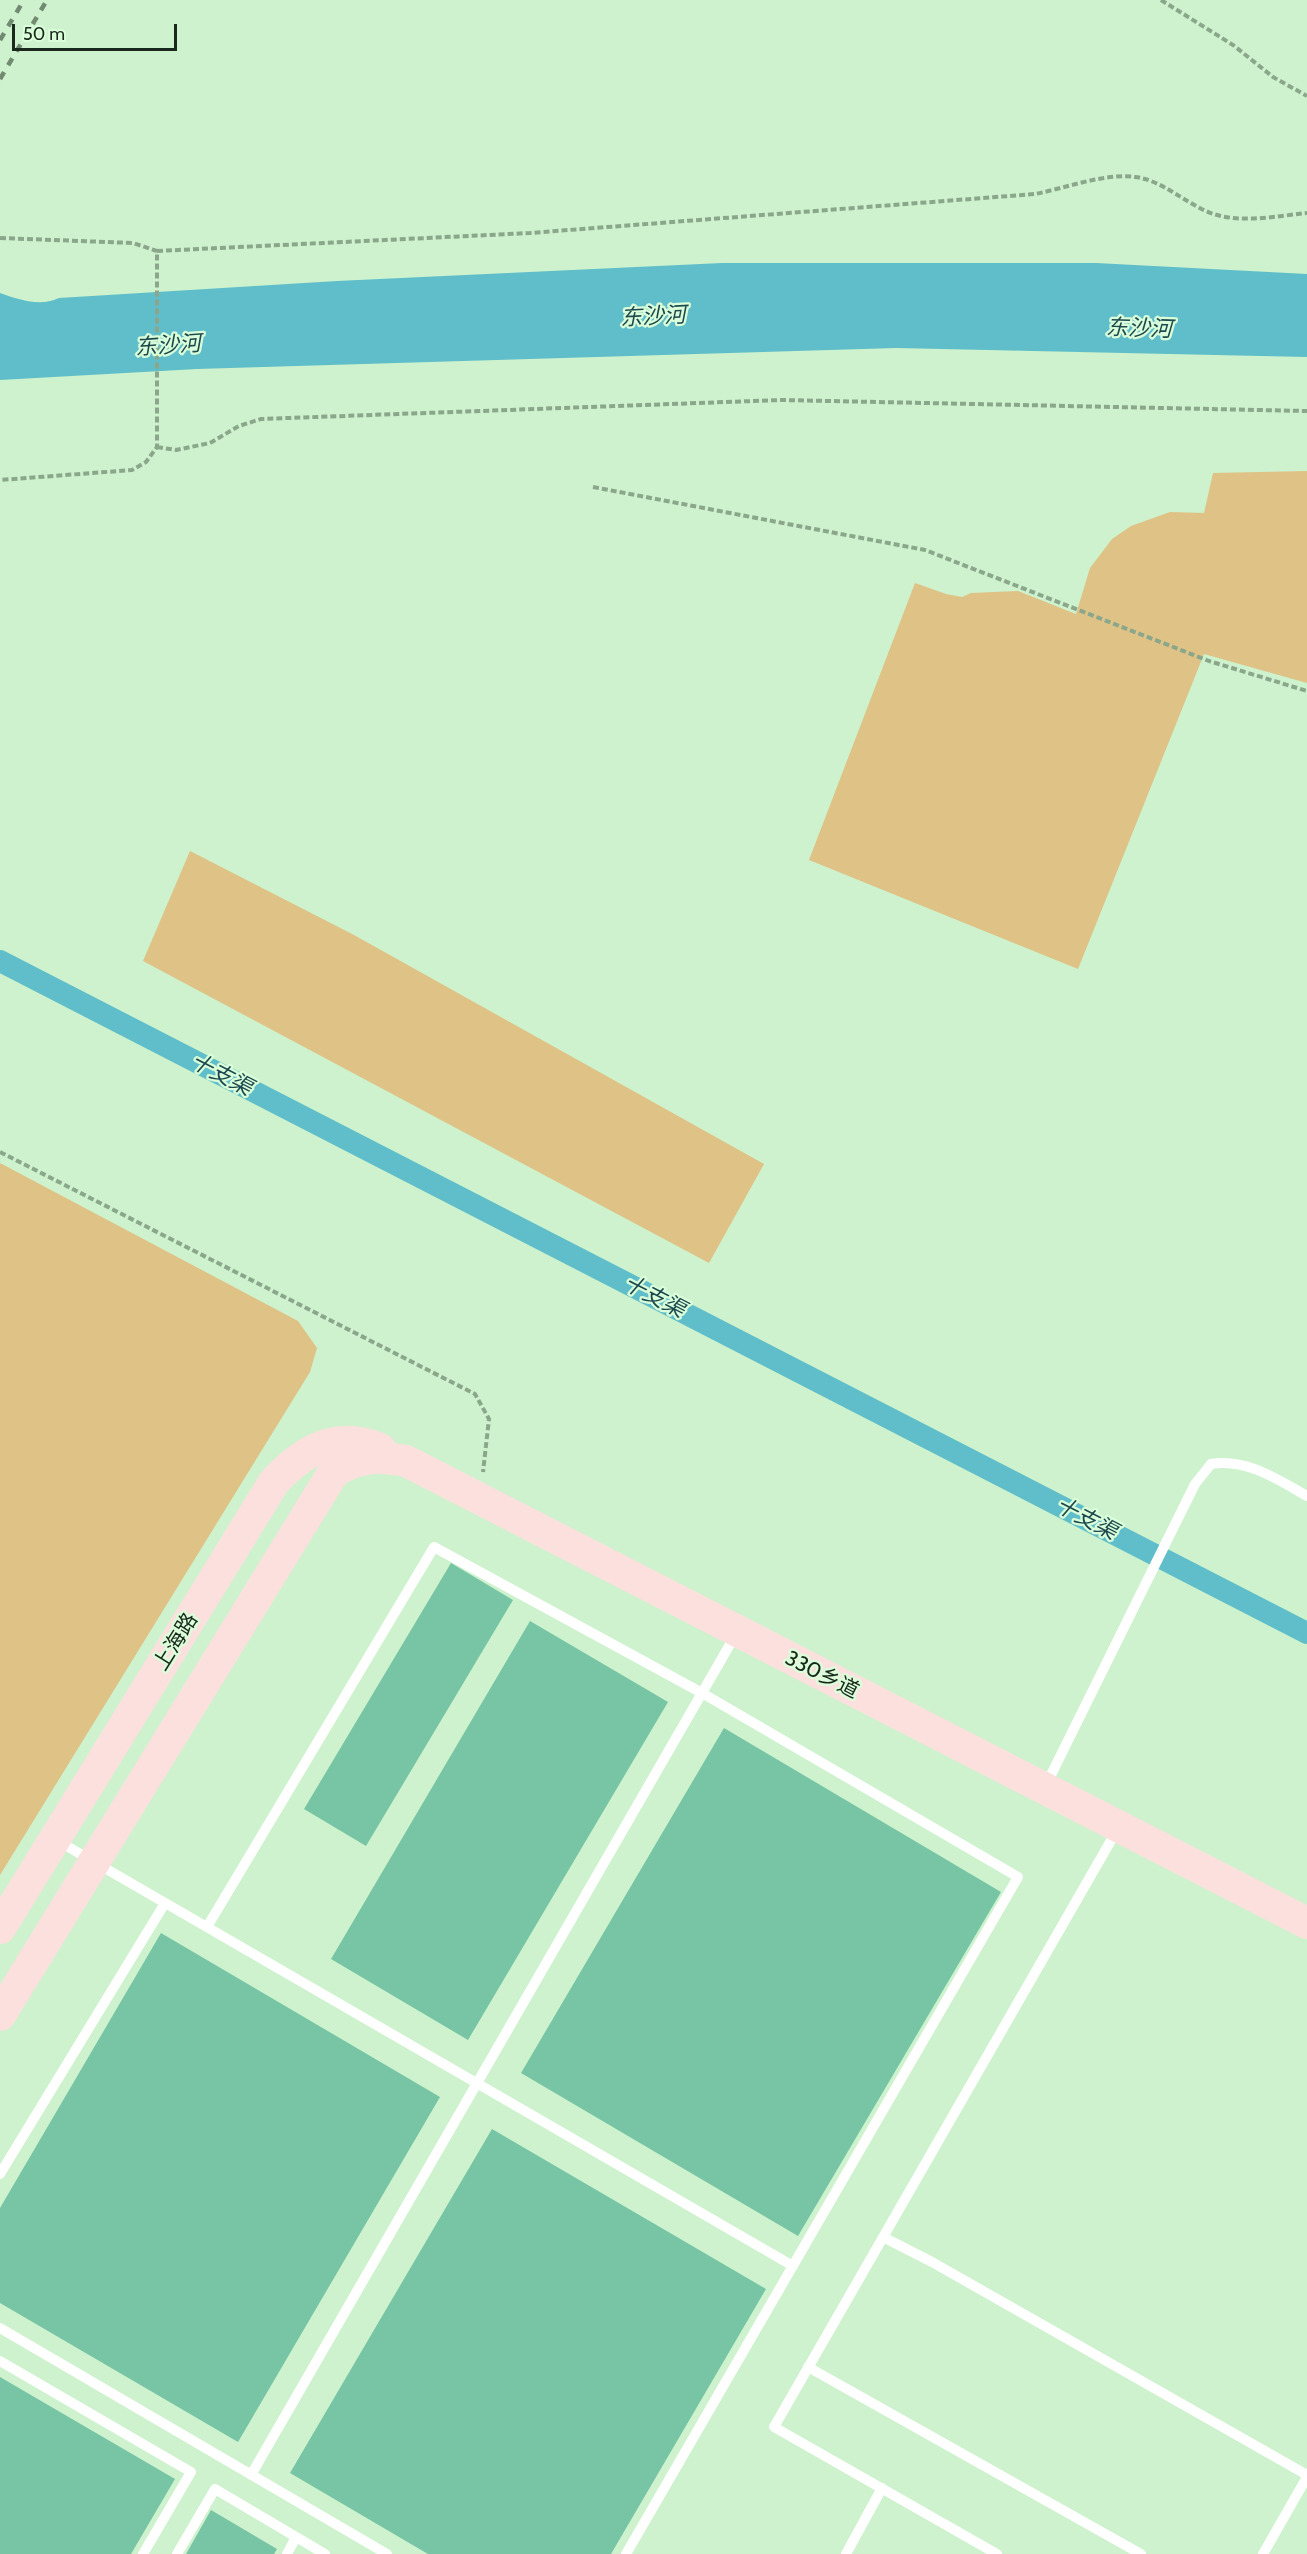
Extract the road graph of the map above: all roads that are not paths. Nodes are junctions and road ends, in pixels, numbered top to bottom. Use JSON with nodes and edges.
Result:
{"nodes":[{"id":1,"x":406,"y":1461,"type":"junction"},
{"id":2,"x":1307,"y":1496,"type":"edge"},
{"id":3,"x":738,"y":1632,"type":"junction"},
{"id":4,"x":702,"y":1693,"type":"junction"},
{"id":5,"x":1044,"y":1789,"type":"junction"},
{"id":6,"x":1119,"y":1827,"type":"junction"},
{"id":7,"x":55,"y":1839,"type":"junction"},
{"id":8,"x":94,"y":1862,"type":"junction"},
{"id":9,"x":165,"y":1903,"type":"junction"},
{"id":10,"x":1307,"y":1923,"type":"edge"},
{"id":11,"x":0,"y":1928,"type":"edge"},
{"id":12,"x":207,"y":1928,"type":"junction"},
{"id":13,"x":0,"y":2015,"type":"edge"},
{"id":14,"x":477,"y":2084,"type":"junction"},
{"id":15,"x":0,"y":2174,"type":"edge"},
{"id":16,"x":883,"y":2237,"type":"junction"},
{"id":17,"x":793,"y":2266,"type":"junction"},
{"id":18,"x":0,"y":2328,"type":"edge"},
{"id":19,"x":0,"y":2361,"type":"edge"},
{"id":20,"x":808,"y":2367,"type":"junction"},
{"id":21,"x":251,"y":2475,"type":"junction"},
{"id":22,"x":1307,"y":2476,"type":"edge"},
{"id":23,"x":882,"y":2488,"type":"junction"},
{"id":24,"x":296,"y":2537,"type":"junction"},
{"id":25,"x":143,"y":2554,"type":"edge"},
{"id":26,"x":177,"y":2554,"type":"edge"},
{"id":27,"x":286,"y":2554,"type":"edge"},
{"id":28,"x":325,"y":2554,"type":"edge"},
{"id":29,"x":387,"y":2554,"type":"edge"},
{"id":30,"x":626,"y":2554,"type":"edge"},
{"id":31,"x":846,"y":2554,"type":"edge"},
{"id":32,"x":997,"y":2554,"type":"edge"},
{"id":33,"x":1141,"y":2554,"type":"edge"},
{"id":34,"x":1263,"y":2554,"type":"edge"}],
"edges":[{"from":1,"to":3,"type":"main road","name":"330乡道"},
{"from":1,"to":7,"type":"main road","name":"上海路"},
{"from":1,"to":8,"type":"main road","name":"330乡道"},
{"from":2,"to":5,"type":"lane"},
{"from":3,"to":4,"type":"lane"},
{"from":3,"to":5,"type":"main road","name":"330乡道"},
{"from":4,"to":12,"type":"lane"},
{"from":4,"to":14,"type":"lane"},
{"from":4,"to":17,"type":"lane"},
{"from":5,"to":6,"type":"main road","name":"330乡道"},
{"from":6,"to":10,"type":"main road","name":"330乡道"},
{"from":6,"to":16,"type":"lane"},
{"from":7,"to":8,"type":"lane"},
{"from":7,"to":11,"type":"main road","name":"上海路"},
{"from":8,"to":9,"type":"lane"},
{"from":8,"to":13,"type":"main road"},
{"from":9,"to":12,"type":"lane"},
{"from":9,"to":15,"type":"lane"},
{"from":12,"to":14,"type":"lane"},
{"from":14,"to":17,"type":"lane"},
{"from":14,"to":21,"type":"lane"},
{"from":16,"to":20,"type":"lane"},
{"from":16,"to":22,"type":"lane"},
{"from":17,"to":30,"type":"lane"},
{"from":18,"to":21,"type":"lane"},
{"from":19,"to":25,"type":"lane"},
{"from":20,"to":23,"type":"lane"},
{"from":20,"to":33,"type":"lane"},
{"from":21,"to":29,"type":"lane"},
{"from":22,"to":34,"type":"lane"},
{"from":23,"to":31,"type":"lane"},
{"from":23,"to":32,"type":"lane"},
{"from":24,"to":26,"type":"lane"},
{"from":24,"to":27,"type":"lane"},
{"from":24,"to":28,"type":"lane"}]}
